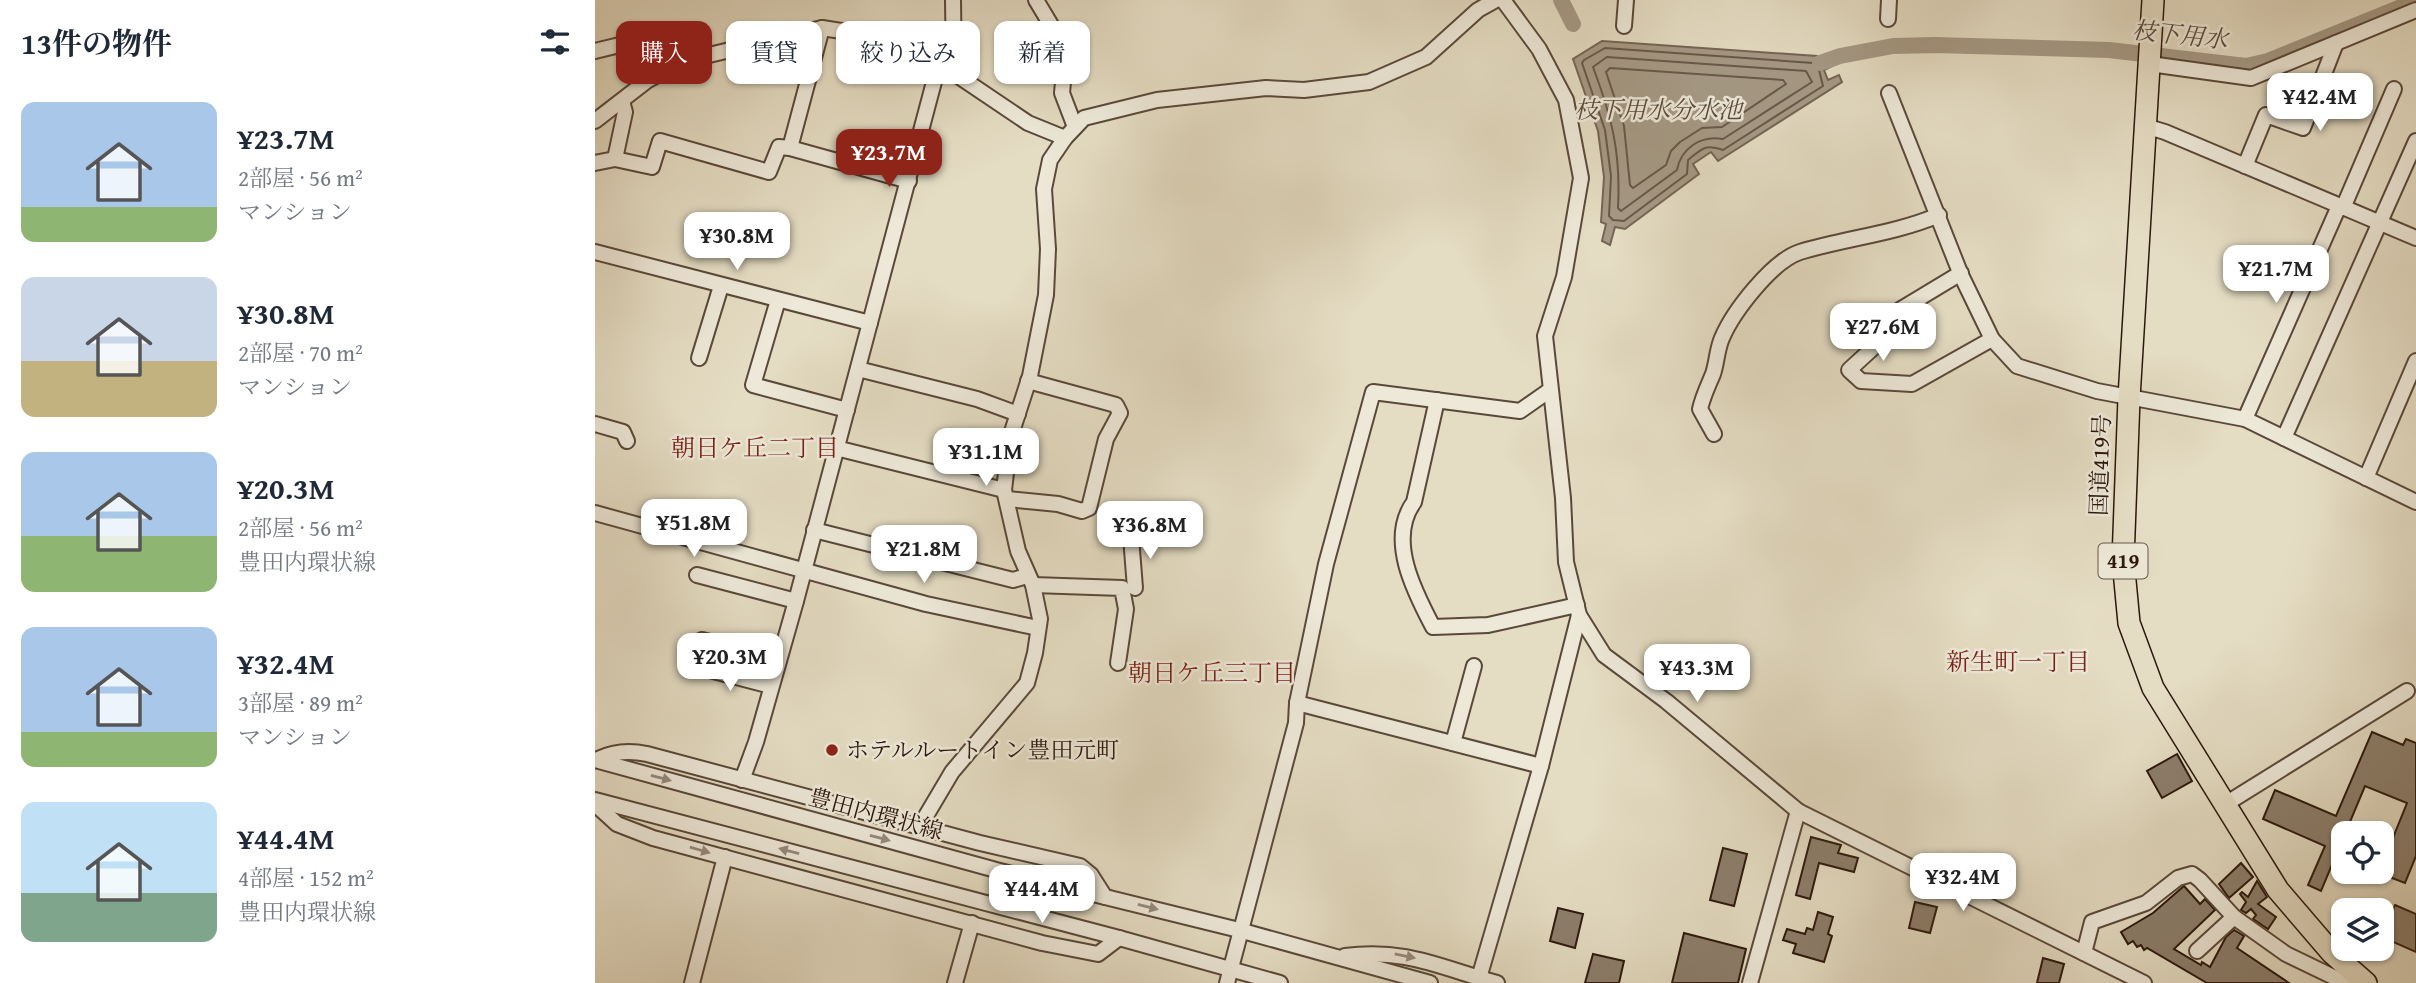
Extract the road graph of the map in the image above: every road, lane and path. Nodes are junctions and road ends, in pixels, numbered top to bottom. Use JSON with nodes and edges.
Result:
{"nodes":[{"id":1,"x":953,"y":0,"type":"edge"},
{"id":2,"x":1036,"y":0,"type":"edge"},
{"id":3,"x":1496,"y":0,"type":"edge"},
{"id":4,"x":1503,"y":0,"type":"edge"},
{"id":5,"x":1626,"y":0,"type":"edge"},
{"id":6,"x":1889,"y":0,"type":"edge"},
{"id":7,"x":2153,"y":0,"type":"edge"},
{"id":8,"x":2416,"y":10,"type":"edge"},
{"id":9,"x":1888,"y":19,"type":"dead end"},
{"id":10,"x":953,"y":21,"type":"edge"},
{"id":11,"x":1624,"y":26,"type":"dead end"},
{"id":12,"x":822,"y":28,"type":"edge"},
{"id":13,"x":836,"y":30,"type":"edge"},
{"id":14,"x":2336,"y":43,"type":"junction"},
{"id":15,"x":616,"y":46,"type":"edge"},
{"id":16,"x":595,"y":51,"type":"edge"},
{"id":17,"x":2150,"y":64,"type":"junction"},
{"id":18,"x":643,"y":84,"type":"edge"},
{"id":19,"x":807,"y":84,"type":"edge"},
{"id":20,"x":934,"y":84,"type":"edge"},
{"id":21,"x":970,"y":84,"type":"edge"},
{"id":22,"x":2394,"y":89,"type":"dead end"},
{"id":23,"x":1889,"y":93,"type":"dead end"},
{"id":24,"x":622,"y":101,"type":"junction"},
{"id":25,"x":595,"y":121,"type":"edge"},
{"id":26,"x":2145,"y":126,"type":"junction"},
{"id":27,"x":1070,"y":132,"type":"junction"},
{"id":28,"x":2416,"y":141,"type":"edge"},
{"id":29,"x":790,"y":148,"type":"junction"},
{"id":30,"x":615,"y":159,"type":"junction"},
{"id":31,"x":595,"y":163,"type":"edge"},
{"id":32,"x":2245,"y":166,"type":"junction"},
{"id":33,"x":909,"y":181,"type":"junction"},
{"id":34,"x":2341,"y":207,"type":"junction"},
{"id":35,"x":1939,"y":215,"type":"junction"},
{"id":36,"x":2380,"y":223,"type":"junction"},
{"id":37,"x":2416,"y":237,"type":"edge"},
{"id":38,"x":595,"y":252,"type":"edge"},
{"id":39,"x":1961,"y":273,"type":"junction"},
{"id":40,"x":721,"y":286,"type":"junction"},
{"id":41,"x":778,"y":300,"type":"junction"},
{"id":42,"x":870,"y":323,"type":"junction"},
{"id":43,"x":1992,"y":339,"type":"junction"},
{"id":44,"x":699,"y":358,"type":"dead end"},
{"id":45,"x":2416,"y":361,"type":"edge"},
{"id":46,"x":858,"y":369,"type":"junction"},
{"id":47,"x":1028,"y":381,"type":"junction"},
{"id":48,"x":1550,"y":390,"type":"junction"},
{"id":49,"x":2129,"y":398,"type":"junction"},
{"id":50,"x":1437,"y":400,"type":"junction"},
{"id":51,"x":847,"y":410,"type":"junction"},
{"id":52,"x":1017,"y":414,"type":"junction"},
{"id":53,"x":2245,"y":419,"type":"junction"},
{"id":54,"x":595,"y":424,"type":"edge"},
{"id":55,"x":1714,"y":434,"type":"dead end"},
{"id":56,"x":2284,"y":438,"type":"junction"},
{"id":57,"x":627,"y":441,"type":"dead end"},
{"id":58,"x":836,"y":448,"type":"junction"},
{"id":59,"x":2366,"y":478,"type":"junction"},
{"id":60,"x":1005,"y":495,"type":"junction"},
{"id":61,"x":2416,"y":502,"type":"edge"},
{"id":62,"x":595,"y":513,"type":"edge"},
{"id":63,"x":814,"y":530,"type":"junction"},
{"id":64,"x":1131,"y":537,"type":"dead end"},
{"id":65,"x":803,"y":571,"type":"junction"},
{"id":66,"x":697,"y":575,"type":"dead end"},
{"id":67,"x":1030,"y":581,"type":"junction"},
{"id":68,"x":1134,"y":588,"type":"junction"},
{"id":69,"x":796,"y":601,"type":"junction"},
{"id":70,"x":1578,"y":610,"type":"junction"},
{"id":71,"x":1038,"y":628,"type":"junction"},
{"id":72,"x":702,"y":640,"type":"dead end"},
{"id":73,"x":779,"y":660,"type":"junction"},
{"id":74,"x":1118,"y":663,"type":"dead end"},
{"id":75,"x":1474,"y":666,"type":"dead end"},
{"id":76,"x":698,"y":667,"type":"dead end"},
{"id":77,"x":771,"y":686,"type":"junction"},
{"id":78,"x":2407,"y":691,"type":"dead end"},
{"id":79,"x":1297,"y":703,"type":"junction"},
{"id":80,"x":1453,"y":743,"type":"junction"},
{"id":81,"x":595,"y":760,"type":"edge"},
{"id":82,"x":1541,"y":766,"type":"junction"},
{"id":83,"x":742,"y":780,"type":"junction"},
{"id":84,"x":595,"y":802,"type":"edge"},
{"id":85,"x":2224,"y":805,"type":"junction"},
{"id":86,"x":855,"y":809,"type":"junction"},
{"id":87,"x":1798,"y":811,"type":"junction"},
{"id":88,"x":819,"y":821,"type":"junction"},
{"id":89,"x":920,"y":826,"type":"junction"},
{"id":90,"x":725,"y":857,"type":"junction"},
{"id":91,"x":858,"y":869,"type":"junction"},
{"id":92,"x":887,"y":877,"type":"junction"},
{"id":93,"x":821,"y":882,"type":"junction"},
{"id":94,"x":1105,"y":897,"type":"junction"},
{"id":95,"x":916,"y":908,"type":"junction"},
{"id":96,"x":2234,"y":917,"type":"junction"},
{"id":97,"x":972,"y":923,"type":"junction"},
{"id":98,"x":1239,"y":930,"type":"junction"},
{"id":99,"x":1119,"y":938,"type":"junction"},
{"id":100,"x":2197,"y":951,"type":"dead end"},
{"id":101,"x":2084,"y":953,"type":"junction"},
{"id":102,"x":1338,"y":958,"type":"junction"},
{"id":103,"x":2104,"y":963,"type":"junction"},
{"id":104,"x":1229,"y":976,"type":"edge"},
{"id":105,"x":1479,"y":978,"type":"junction"},
{"id":106,"x":2363,"y":980,"type":"edge"},
{"id":107,"x":692,"y":983,"type":"edge"},
{"id":108,"x":955,"y":983,"type":"edge"},
{"id":109,"x":1280,"y":983,"type":"edge"},
{"id":110,"x":1430,"y":983,"type":"edge"},
{"id":111,"x":1497,"y":983,"type":"edge"},
{"id":112,"x":1750,"y":983,"type":"edge"},
{"id":113,"x":2115,"y":983,"type":"edge"},
{"id":114,"x":2144,"y":983,"type":"edge"}],
"edges":[{"from":1,"to":10,"type":"street"},
{"from":2,"to":27,"type":"street"},
{"from":3,"to":27,"type":"street"},
{"from":4,"to":48,"type":"street"},
{"from":5,"to":11,"type":"street"},
{"from":6,"to":9,"type":"street"},
{"from":7,"to":17,"type":"highway","name":"国道419号","number":"419"},
{"from":8,"to":14,"type":"street"},
{"from":12,"to":13,"type":"street"},
{"from":14,"to":17,"type":"street"},
{"from":14,"to":32,"type":"street"},
{"from":15,"to":16,"type":"street"},
{"from":17,"to":26,"type":"highway","name":"国道419号","number":"419"},
{"from":18,"to":24,"type":"street"},
{"from":19,"to":29,"type":"street"},
{"from":20,"to":33,"type":"street"},
{"from":21,"to":27,"type":"street"},
{"from":22,"to":34,"type":"street"},
{"from":23,"to":35,"type":"street"},
{"from":24,"to":25,"type":"street"},
{"from":24,"to":30,"type":"street"},
{"from":26,"to":32,"type":"street"},
{"from":26,"to":49,"type":"highway","name":"国道419号","number":"419"},
{"from":27,"to":47,"type":"street"},
{"from":28,"to":36,"type":"street"},
{"from":29,"to":30,"type":"street"},
{"from":29,"to":33,"type":"street"},
{"from":30,"to":31,"type":"street"},
{"from":32,"to":34,"type":"street"},
{"from":33,"to":42,"type":"street"},
{"from":34,"to":36,"type":"street"},
{"from":34,"to":53,"type":"street"},
{"from":35,"to":39,"type":"street"},
{"from":35,"to":55,"type":"street"},
{"from":36,"to":37,"type":"street"},
{"from":36,"to":56,"type":"street"},
{"from":38,"to":40,"type":"street"},
{"from":39,"to":43,"type":"street"},
{"from":39,"to":43,"type":"street"},
{"from":40,"to":41,"type":"street"},
{"from":40,"to":44,"type":"street"},
{"from":41,"to":42,"type":"street"},
{"from":41,"to":51,"type":"street"},
{"from":42,"to":46,"type":"street"},
{"from":43,"to":49,"type":"street"},
{"from":45,"to":59,"type":"street"},
{"from":46,"to":51,"type":"street"},
{"from":46,"to":52,"type":"street"},
{"from":47,"to":52,"type":"street"},
{"from":47,"to":60,"type":"street"},
{"from":48,"to":50,"type":"street"},
{"from":48,"to":70,"type":"street"},
{"from":49,"to":53,"type":"street"},
{"from":49,"to":85,"type":"highway","name":"国道419号","number":"419"},
{"from":50,"to":70,"type":"street"},
{"from":50,"to":79,"type":"street"},
{"from":51,"to":58,"type":"street"},
{"from":52,"to":60,"type":"street"},
{"from":53,"to":56,"type":"street"},
{"from":54,"to":57,"type":"street"},
{"from":56,"to":59,"type":"street"},
{"from":58,"to":60,"type":"street"},
{"from":58,"to":63,"type":"street"},
{"from":59,"to":61,"type":"street"},
{"from":60,"to":67,"type":"street"},
{"from":62,"to":65,"type":"street"},
{"from":63,"to":65,"type":"street"},
{"from":63,"to":67,"type":"street"},
{"from":64,"to":68,"type":"street"},
{"from":65,"to":69,"type":"street"},
{"from":65,"to":71,"type":"street"},
{"from":66,"to":69,"type":"street"},
{"from":67,"to":68,"type":"street"},
{"from":67,"to":71,"type":"street"},
{"from":68,"to":74,"type":"street"},
{"from":69,"to":73,"type":"street"},
{"from":70,"to":82,"type":"street"},
{"from":70,"to":87,"type":"street"},
{"from":71,"to":89,"type":"street"},
{"from":72,"to":73,"type":"street"},
{"from":73,"to":77,"type":"street"},
{"from":75,"to":80,"type":"street"},
{"from":76,"to":77,"type":"street"},
{"from":77,"to":83,"type":"street"},
{"from":78,"to":85,"type":"street"},
{"from":79,"to":80,"type":"street"},
{"from":79,"to":98,"type":"street"},
{"from":80,"to":82,"type":"street"},
{"from":81,"to":83,"type":"street"},
{"from":81,"to":88,"type":"street","name":"豊田内環状線","one_way":true},
{"from":82,"to":105,"type":"street"},
{"from":83,"to":86,"type":"street"},
{"from":84,"to":90,"type":"street","one_way":true},
{"from":91,"to":84,"type":"street","one_way":true},
{"from":85,"to":106,"type":"highway","name":"国道419号","number":"419"},
{"from":86,"to":88,"type":"street"},
{"from":86,"to":89,"type":"street"},
{"from":87,"to":101,"type":"street"},
{"from":87,"to":112,"type":"street"},
{"from":88,"to":94,"type":"street","name":"豊田内環状線","one_way":true},
{"from":89,"to":94,"type":"street"},
{"from":90,"to":93,"type":"street"},
{"from":90,"to":107,"type":"street"},
{"from":91,"to":92,"type":"street"},
{"from":91,"to":93,"type":"street"},
{"from":92,"to":95,"type":"street"},
{"from":92,"to":99,"type":"street"},
{"from":93,"to":95,"type":"street"},
{"from":94,"to":98,"type":"street","name":"豊田内環状線","one_way":true},
{"from":95,"to":97,"type":"street"},
{"from":96,"to":100,"type":"street"},
{"from":96,"to":101,"type":"street"},
{"from":96,"to":106,"type":"street"},
{"from":97,"to":99,"type":"street"},
{"from":97,"to":108,"type":"street"},
{"from":98,"to":102,"type":"street","name":"豊田内環状線"},
{"from":98,"to":104,"type":"street"},
{"from":99,"to":104,"type":"street"},
{"from":101,"to":103,"type":"street"},
{"from":102,"to":105,"type":"street","one_way":true},
{"from":102,"to":110,"type":"street","name":"豊田内環状線"},
{"from":103,"to":113,"type":"street"},
{"from":103,"to":114,"type":"street"},
{"from":104,"to":109,"type":"street"},
{"from":105,"to":111,"type":"street"}]}
